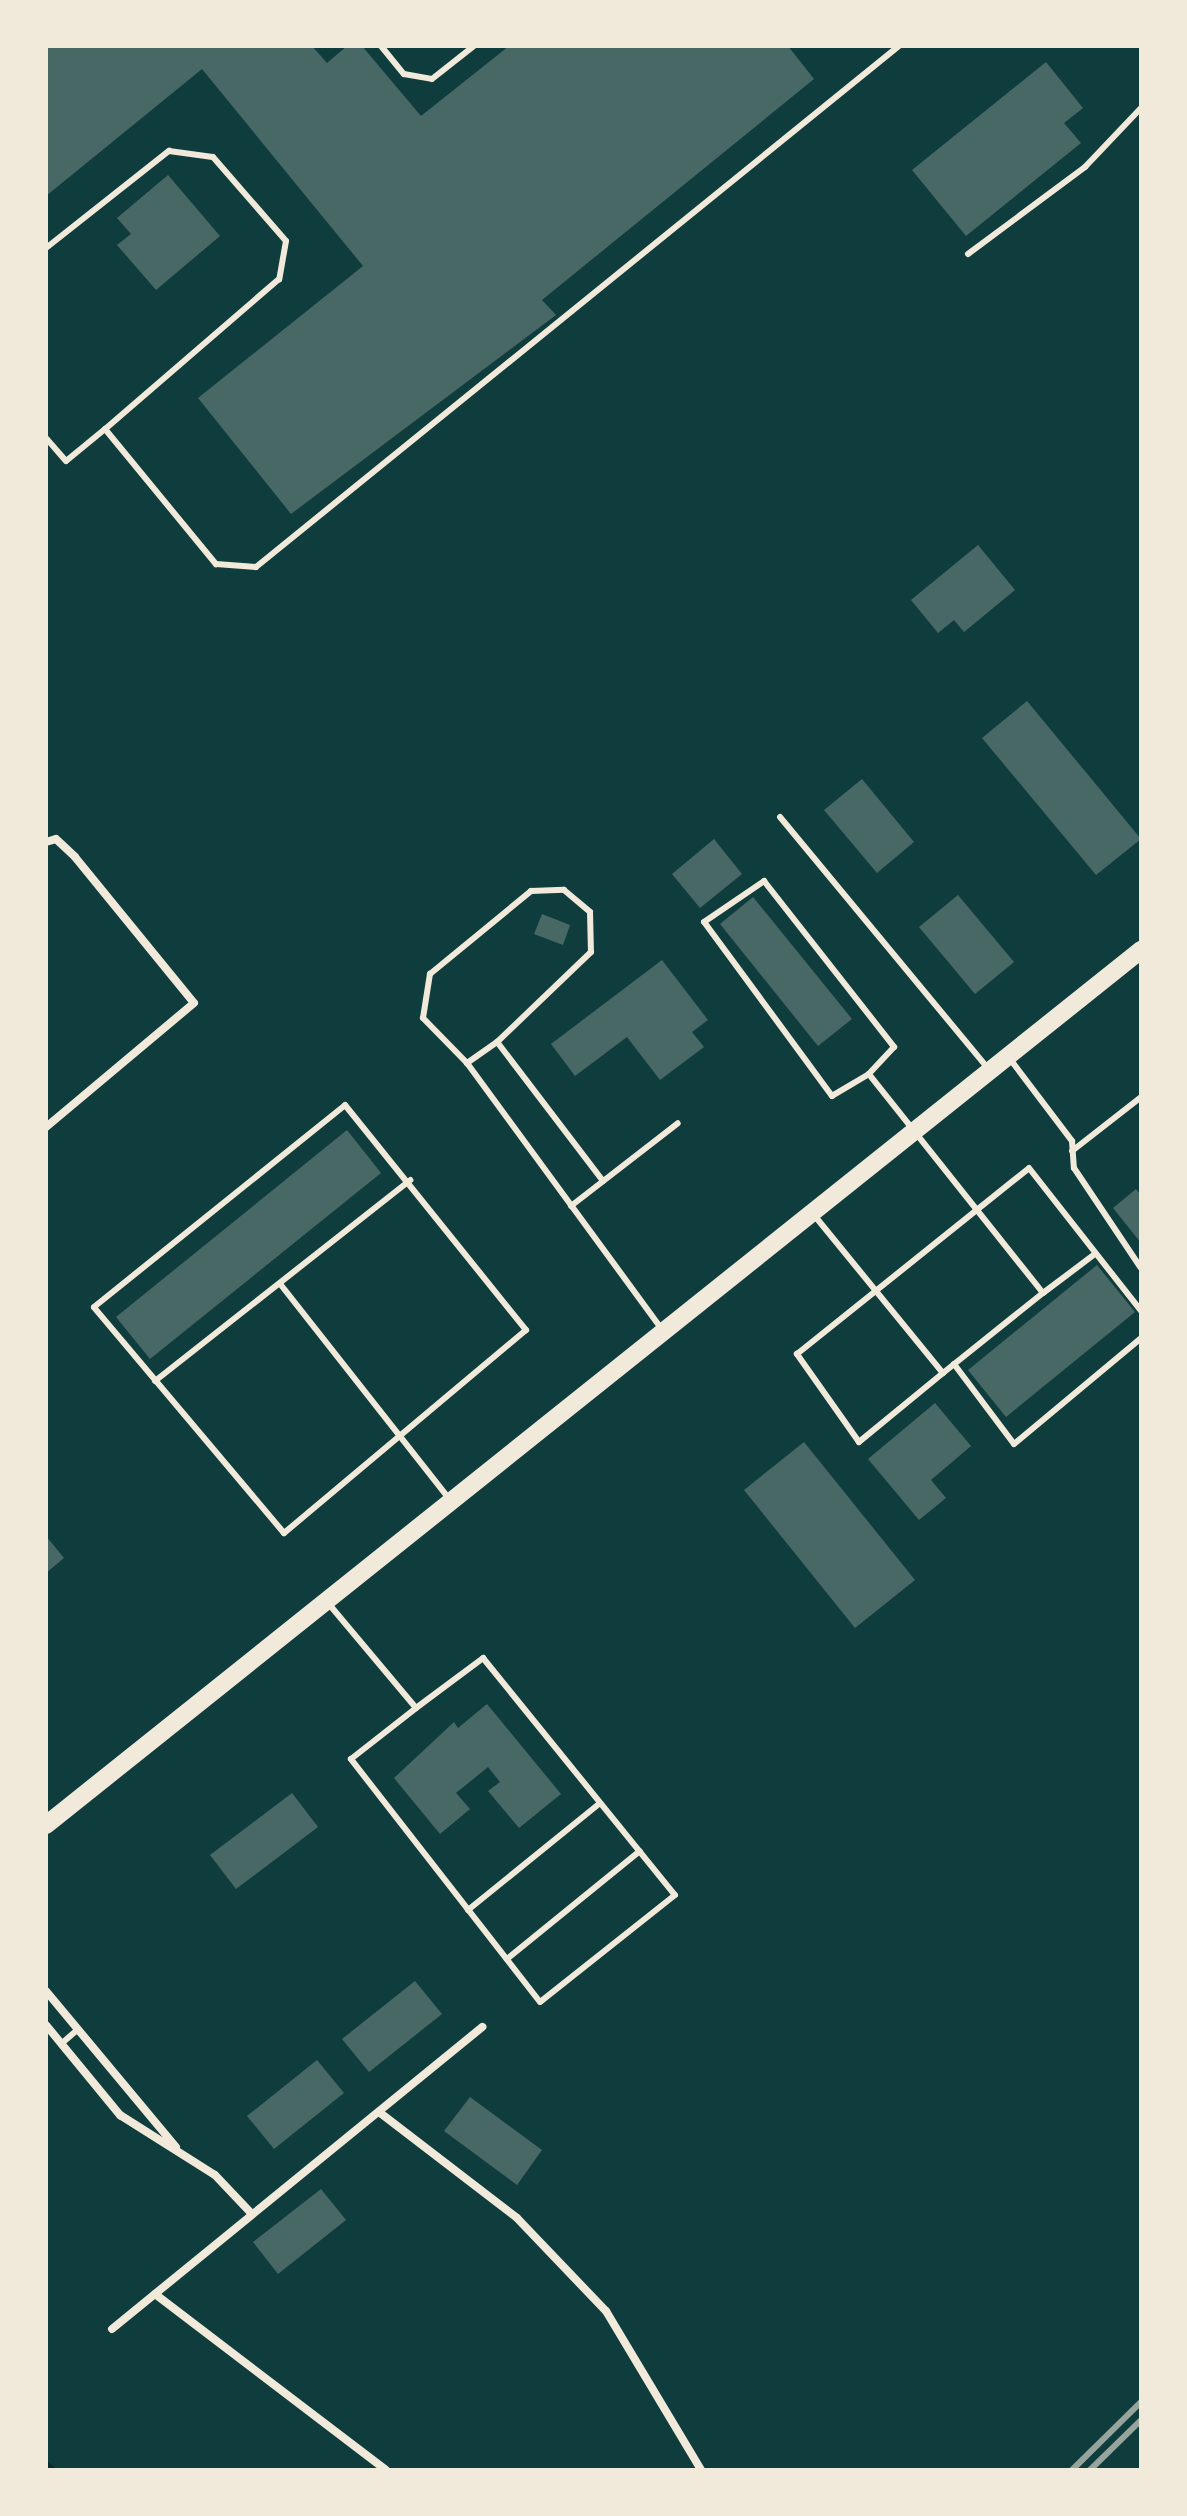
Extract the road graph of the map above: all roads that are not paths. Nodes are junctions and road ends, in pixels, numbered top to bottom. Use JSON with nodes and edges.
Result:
{"nodes":[{"id":1,"x":381,"y":46,"type":"edge"},
{"id":2,"x":474,"y":46,"type":"edge"},
{"id":3,"x":894,"y":47,"type":"edge"},
{"id":4,"x":1141,"y":108,"type":"edge"},
{"id":5,"x":46,"y":248,"type":"edge"},
{"id":6,"x":968,"y":254,"type":"dead end"},
{"id":7,"x":105,"y":429,"type":"junction"},
{"id":8,"x":46,"y":438,"type":"edge"},
{"id":9,"x":780,"y":817,"type":"dead end"},
{"id":10,"x":46,"y":842,"type":"edge"},
{"id":11,"x":1140,"y":952,"type":"edge"},
{"id":12,"x":497,"y":1042,"type":"junction"},
{"id":13,"x":1008,"y":1056,"type":"junction"},
{"id":14,"x":467,"y":1063,"type":"junction"},
{"id":15,"x":990,"y":1070,"type":"junction"},
{"id":16,"x":869,"y":1074,"type":"junction"},
{"id":17,"x":1141,"y":1097,"type":"edge"},
{"id":18,"x":678,"y":1123,"type":"dead end"},
{"id":19,"x":46,"y":1127,"type":"edge"},
{"id":20,"x":915,"y":1130,"type":"junction"},
{"id":21,"x":1072,"y":1151,"type":"junction"},
{"id":22,"x":410,"y":1180,"type":"junction"},
{"id":23,"x":603,"y":1181,"type":"junction"},
{"id":24,"x":571,"y":1206,"type":"junction"},
{"id":25,"x":977,"y":1209,"type":"junction"},
{"id":26,"x":812,"y":1213,"type":"junction"},
{"id":27,"x":1095,"y":1254,"type":"junction"},
{"id":28,"x":1141,"y":1268,"type":"edge"},
{"id":29,"x":281,"y":1285,"type":"junction"},
{"id":30,"x":875,"y":1291,"type":"junction"},
{"id":31,"x":1043,"y":1293,"type":"junction"},
{"id":32,"x":1141,"y":1311,"type":"edge"},
{"id":33,"x":663,"y":1331,"type":"junction"},
{"id":34,"x":1141,"y":1338,"type":"edge"},
{"id":35,"x":954,"y":1364,"type":"junction"},
{"id":36,"x":943,"y":1373,"type":"junction"},
{"id":37,"x":155,"y":1381,"type":"junction"},
{"id":38,"x":400,"y":1436,"type":"junction"},
{"id":39,"x":450,"y":1500,"type":"junction"},
{"id":40,"x":326,"y":1600,"type":"junction"},
{"id":41,"x":416,"y":1708,"type":"junction"},
{"id":42,"x":600,"y":1803,"type":"junction"},
{"id":43,"x":46,"y":1825,"type":"edge"},
{"id":44,"x":640,"y":1851,"type":"junction"},
{"id":45,"x":468,"y":1910,"type":"junction"},
{"id":46,"x":507,"y":1959,"type":"junction"},
{"id":47,"x":46,"y":1991,"type":"edge"},
{"id":48,"x":46,"y":2025,"type":"edge"},
{"id":49,"x":482,"y":2027,"type":"dead end"},
{"id":50,"x":77,"y":2030,"type":"junction"},
{"id":51,"x":61,"y":2044,"type":"junction"},
{"id":52,"x":379,"y":2112,"type":"junction"},
{"id":53,"x":176,"y":2148,"type":"junction"},
{"id":54,"x":252,"y":2214,"type":"junction"},
{"id":55,"x":155,"y":2294,"type":"junction"},
{"id":56,"x":112,"y":2329,"type":"dead end"},
{"id":57,"x":386,"y":2470,"type":"edge"},
{"id":58,"x":701,"y":2470,"type":"edge"}],
"edges":[{"from":1,"to":2,"type":"lane"},
{"from":3,"to":7,"type":"lane"},
{"from":4,"to":6,"type":"lane"},
{"from":5,"to":7,"type":"lane"},
{"from":7,"to":8,"type":"lane"},
{"from":9,"to":15,"type":"lane"},
{"from":10,"to":19,"type":"street"},
{"from":11,"to":13,"type":"main road"},
{"from":12,"to":14,"type":"lane"},
{"from":12,"to":14,"type":"lane"},
{"from":12,"to":23,"type":"lane"},
{"from":13,"to":15,"type":"main road"},
{"from":13,"to":21,"type":"lane"},
{"from":14,"to":24,"type":"lane"},
{"from":15,"to":20,"type":"main road"},
{"from":16,"to":16,"type":"lane"},
{"from":16,"to":20,"type":"lane"},
{"from":17,"to":21,"type":"lane"},
{"from":18,"to":23,"type":"lane"},
{"from":20,"to":25,"type":"lane"},
{"from":20,"to":26,"type":"main road"},
{"from":21,"to":28,"type":"lane"},
{"from":22,"to":29,"type":"lane"},
{"from":22,"to":37,"type":"lane"},
{"from":22,"to":38,"type":"lane"},
{"from":23,"to":24,"type":"lane"},
{"from":24,"to":33,"type":"lane"},
{"from":25,"to":27,"type":"lane"},
{"from":25,"to":30,"type":"lane"},
{"from":25,"to":31,"type":"lane"},
{"from":26,"to":30,"type":"lane"},
{"from":26,"to":33,"type":"main road"},
{"from":27,"to":31,"type":"lane"},
{"from":27,"to":32,"type":"lane"},
{"from":29,"to":37,"type":"lane"},
{"from":29,"to":38,"type":"lane"},
{"from":30,"to":36,"type":"lane"},
{"from":30,"to":36,"type":"lane"},
{"from":31,"to":35,"type":"lane"},
{"from":33,"to":39,"type":"main road"},
{"from":34,"to":35,"type":"lane"},
{"from":35,"to":36,"type":"lane"},
{"from":37,"to":38,"type":"lane"},
{"from":38,"to":39,"type":"lane"},
{"from":39,"to":40,"type":"main road"},
{"from":40,"to":41,"type":"lane"},
{"from":40,"to":43,"type":"main road"},
{"from":41,"to":42,"type":"lane"},
{"from":41,"to":45,"type":"lane"},
{"from":42,"to":44,"type":"lane"},
{"from":42,"to":45,"type":"lane"},
{"from":44,"to":46,"type":"lane"},
{"from":44,"to":46,"type":"lane"},
{"from":45,"to":46,"type":"lane"},
{"from":47,"to":50,"type":"street"},
{"from":48,"to":51,"type":"street"},
{"from":49,"to":52,"type":"street"},
{"from":50,"to":51,"type":"lane"},
{"from":50,"to":53,"type":"street"},
{"from":51,"to":53,"type":"street"},
{"from":52,"to":54,"type":"street"},
{"from":52,"to":58,"type":"street"},
{"from":53,"to":54,"type":"street"},
{"from":54,"to":55,"type":"street"},
{"from":55,"to":56,"type":"street"},
{"from":55,"to":57,"type":"street"}]}
